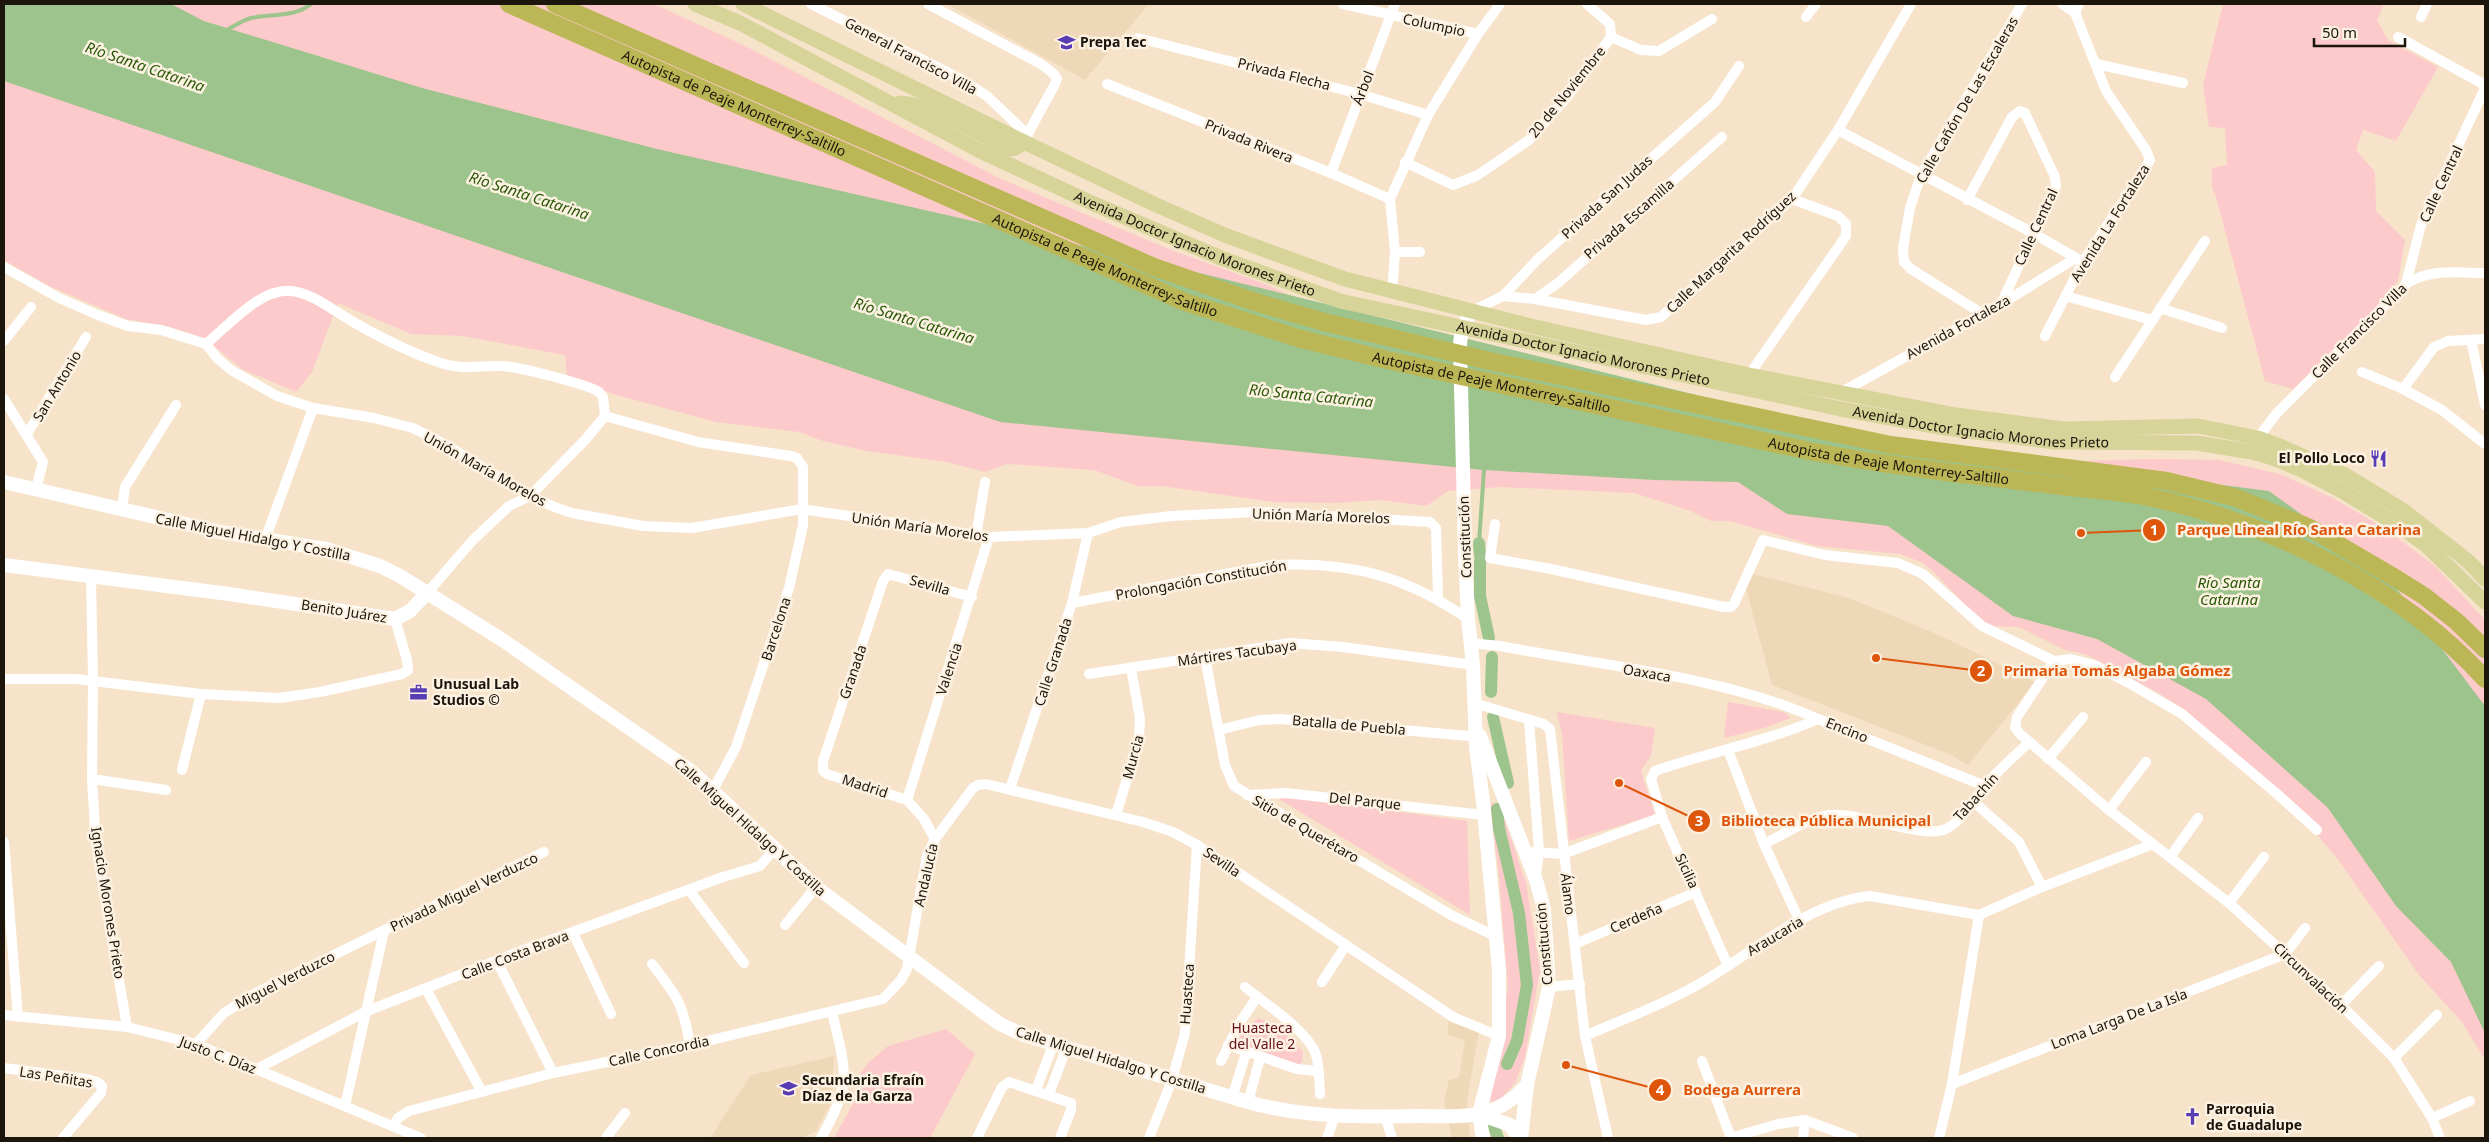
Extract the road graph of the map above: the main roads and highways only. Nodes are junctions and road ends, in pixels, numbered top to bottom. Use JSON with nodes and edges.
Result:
{"nodes":[{"id":1,"x":509,"y":4,"type":"edge"},
{"id":2,"x":555,"y":4,"type":"edge"},
{"id":3,"x":696,"y":4,"type":"edge"},
{"id":4,"x":743,"y":4,"type":"edge"},
{"id":5,"x":889,"y":103,"type":"junction"},
{"id":6,"x":1026,"y":139,"type":"junction"},
{"id":7,"x":2485,"y":579,"type":"edge"},
{"id":8,"x":2485,"y":602,"type":"edge"},
{"id":9,"x":2485,"y":649,"type":"edge"},
{"id":10,"x":2485,"y":680,"type":"edge"}],
"edges":[{"from":1,"to":10,"type":"highway","name":"Autopista de Peaje Monterrey-Saltillo"},
{"from":2,"to":9,"type":"highway","name":"Autopista de Peaje Monterrey-Saltillo"},
{"from":3,"to":5,"type":"main road","name":"Avenida Doctor Ignacio Morones Prieto"},
{"from":4,"to":6,"type":"main road","name":"Avenida Doctor Ignacio Morones Prieto"},
{"from":5,"to":6,"type":"main road"},
{"from":5,"to":8,"type":"main road","name":"Avenida Doctor Ignacio Morones Prieto"},
{"from":6,"to":7,"type":"main road","name":"Avenida Doctor Ignacio Morones Prieto"}]}
